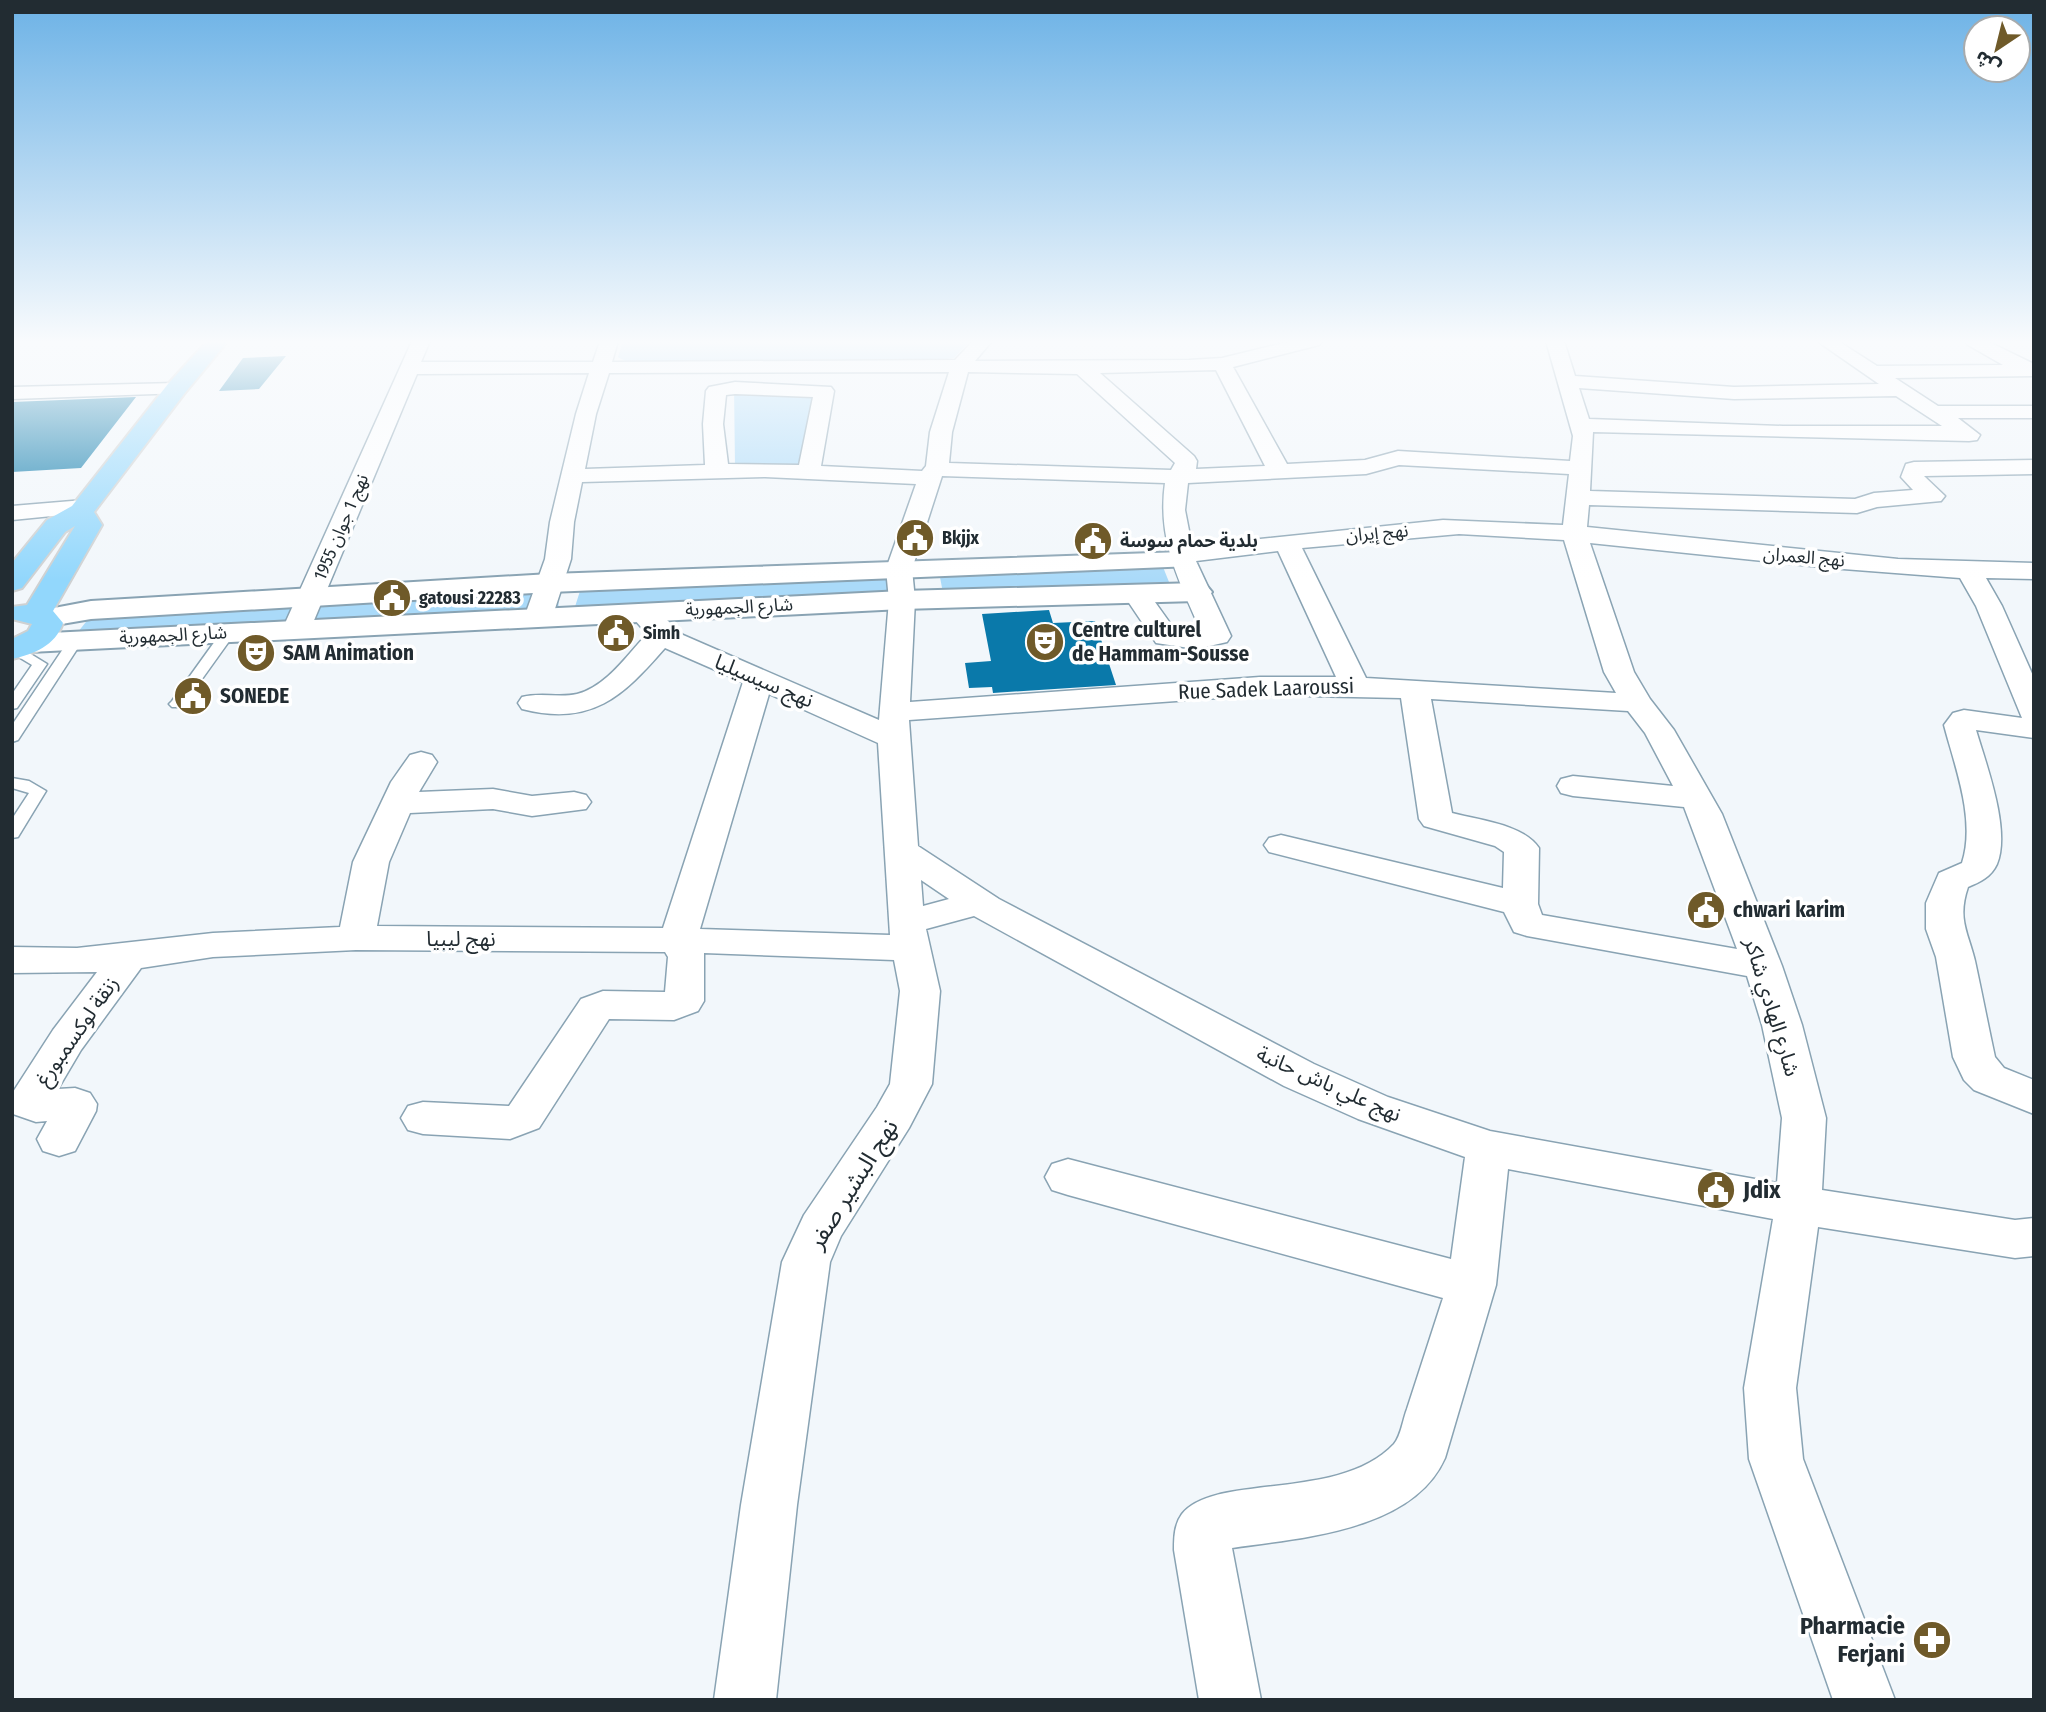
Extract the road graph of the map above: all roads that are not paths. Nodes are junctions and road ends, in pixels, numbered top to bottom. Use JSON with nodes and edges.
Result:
{"nodes":[{"id":1,"x":151,"y":421,"type":"edge"},
{"id":2,"x":386,"y":421,"type":"edge"},
{"id":3,"x":585,"y":421,"type":"edge"},
{"id":4,"x":713,"y":421,"type":"edge"},
{"id":5,"x":818,"y":421,"type":"edge"},
{"id":6,"x":944,"y":421,"type":"edge"},
{"id":7,"x":1143,"y":421,"type":"edge"},
{"id":8,"x":1253,"y":421,"type":"edge"},
{"id":9,"x":1580,"y":421,"type":"edge"},
{"id":10,"x":1948,"y":421,"type":"edge"},
{"id":11,"x":1581,"y":425,"type":"junction"},
{"id":12,"x":1965,"y":433,"type":"junction"},
{"id":13,"x":2025,"y":467,"type":"edge"},
{"id":14,"x":1579,"y":468,"type":"junction"},
{"id":15,"x":717,"y":470,"type":"junction"},
{"id":16,"x":809,"y":471,"type":"junction"},
{"id":17,"x":1280,"y":471,"type":"junction"},
{"id":18,"x":934,"y":473,"type":"junction"},
{"id":19,"x":572,"y":476,"type":"junction"},
{"id":20,"x":1177,"y":477,"type":"junction"},
{"id":21,"x":1576,"y":498,"type":"junction"},
{"id":22,"x":83,"y":510,"type":"junction"},
{"id":23,"x":12,"y":513,"type":"edge"},
{"id":24,"x":1574,"y":532,"type":"junction"},
{"id":25,"x":1287,"y":542,"type":"junction"},
{"id":26,"x":1181,"y":557,"type":"junction"},
{"id":27,"x":899,"y":569,"type":"junction"},
{"id":28,"x":2034,"y":571,"type":"edge"},
{"id":29,"x":1969,"y":572,"type":"junction"},
{"id":30,"x":12,"y":582,"type":"edge"},
{"id":31,"x":551,"y":583,"type":"junction"},
{"id":32,"x":1197,"y":592,"type":"junction"},
{"id":33,"x":1136,"y":594,"type":"junction"},
{"id":34,"x":311,"y":597,"type":"junction"},
{"id":35,"x":902,"y":600,"type":"junction"},
{"id":36,"x":642,"y":612,"type":"junction"},
{"id":37,"x":538,"y":618,"type":"junction"},
{"id":38,"x":296,"y":629,"type":"junction"},
{"id":39,"x":25,"y":631,"type":"edge"},
{"id":40,"x":228,"y":633,"type":"junction"},
{"id":41,"x":663,"y":634,"type":"junction"},
{"id":42,"x":76,"y":640,"type":"junction"},
{"id":43,"x":759,"y":677,"type":"junction"},
{"id":44,"x":1355,"y":686,"type":"junction"},
{"id":45,"x":1414,"y":689,"type":"junction"},
{"id":46,"x":533,"y":703,"type":"dead end"},
{"id":47,"x":1637,"y":703,"type":"junction"},
{"id":48,"x":177,"y":704,"type":"dead end"},
{"id":49,"x":12,"y":705,"type":"edge"},
{"id":50,"x":2034,"y":715,"type":"edge"},
{"id":51,"x":894,"y":725,"type":"junction"},
{"id":52,"x":2034,"y":729,"type":"edge"},
{"id":53,"x":12,"y":737,"type":"edge"},
{"id":54,"x":421,"y":762,"type":"dead end"},
{"id":55,"x":12,"y":783,"type":"edge"},
{"id":56,"x":1573,"y":786,"type":"dead end"},
{"id":57,"x":1696,"y":798,"type":"junction"},
{"id":58,"x":574,"y":802,"type":"dead end"},
{"id":59,"x":400,"y":803,"type":"junction"},
{"id":60,"x":12,"y":833,"type":"edge"},
{"id":61,"x":1281,"y":845,"type":"dead end"},
{"id":62,"x":902,"y":851,"type":"junction"},
{"id":63,"x":977,"y":901,"type":"junction"},
{"id":64,"x":1520,"y":904,"type":"junction"},
{"id":65,"x":909,"y":935,"type":"junction"},
{"id":66,"x":356,"y":938,"type":"junction"},
{"id":67,"x":678,"y":940,"type":"junction"},
{"id":68,"x":129,"y":957,"type":"junction"},
{"id":69,"x":12,"y":960,"type":"edge"},
{"id":70,"x":1763,"y":967,"type":"junction"},
{"id":71,"x":2034,"y":1098,"type":"edge"},
{"id":72,"x":423,"y":1118,"type":"dead end"},
{"id":73,"x":59,"y":1139,"type":"dead end"},
{"id":74,"x":1488,"y":1148,"type":"junction"},
{"id":75,"x":1068,"y":1177,"type":"dead end"},
{"id":76,"x":1798,"y":1205,"type":"junction"},
{"id":77,"x":2034,"y":1237,"type":"edge"},
{"id":78,"x":1472,"y":1285,"type":"junction"},
{"id":79,"x":745,"y":1700,"type":"edge"},
{"id":80,"x":1230,"y":1700,"type":"edge"},
{"id":81,"x":1864,"y":1700,"type":"edge"}],
"edges":[{"from":1,"to":22,"type":"main road"},
{"from":2,"to":34,"type":"street","name":"نهج 1 جوان 1955"},
{"from":3,"to":19,"type":"street"},
{"from":4,"to":15,"type":"street"},
{"from":5,"to":16,"type":"street"},
{"from":6,"to":18,"type":"street"},
{"from":7,"to":20,"type":"street"},
{"from":8,"to":17,"type":"street"},
{"from":9,"to":11,"type":"street","name":"شارع الهادي شاكر"},
{"from":10,"to":12,"type":"street"},
{"from":11,"to":12,"type":"street"},
{"from":11,"to":14,"type":"street","name":"شارع الهادي شاكر"},
{"from":12,"to":13,"type":"street"},
{"from":13,"to":21,"type":"street"},
{"from":14,"to":17,"type":"street"},
{"from":14,"to":21,"type":"street","name":"شارع الهادي شاكر"},
{"from":15,"to":16,"type":"street"},
{"from":15,"to":19,"type":"street"},
{"from":16,"to":18,"type":"street"},
{"from":17,"to":20,"type":"street"},
{"from":18,"to":20,"type":"street"},
{"from":18,"to":27,"type":"street"},
{"from":19,"to":31,"type":"street"},
{"from":20,"to":26,"type":"street"},
{"from":21,"to":24,"type":"street","name":"شارع الهادي شاكر"},
{"from":22,"to":23,"type":"street"},
{"from":22,"to":30,"type":"main road"},
{"from":22,"to":39,"type":"main road"},
{"from":24,"to":25,"type":"street","name":"نهج إيران"},
{"from":24,"to":29,"type":"street","name":"نهج العمران"},
{"from":24,"to":47,"type":"street","name":"شارع الهادي شاكر"},
{"from":25,"to":26,"type":"street","name":"نهج إيران"},
{"from":25,"to":44,"type":"street"},
{"from":26,"to":27,"type":"street","name":"شارع الجمهورية"},
{"from":26,"to":32,"type":"street"},
{"from":27,"to":31,"type":"street","name":"شارع الجمهورية"},
{"from":27,"to":35,"type":"street","name":"نهج البشير صفر"},
{"from":28,"to":29,"type":"street","name":"نهج العمران"},
{"from":29,"to":50,"type":"street"},
{"from":31,"to":34,"type":"street","name":"شارع الجمهورية"},
{"from":31,"to":37,"type":"street"},
{"from":32,"to":33,"type":"street","name":"شارع الجمهورية"},
{"from":32,"to":33,"type":"street"},
{"from":33,"to":35,"type":"street","name":"شارع الجمهورية"},
{"from":34,"to":38,"type":"street","name":"نهج 1 جوان 1955"},
{"from":34,"to":39,"type":"street","name":"شارع الجمهورية"},
{"from":35,"to":36,"type":"street","name":"شارع الجمهورية"},
{"from":35,"to":51,"type":"street","name":"نهج البشير صفر"},
{"from":36,"to":37,"type":"street","name":"شارع الجمهورية"},
{"from":36,"to":41,"type":"street","name":"نهج سيسيليا"},
{"from":37,"to":38,"type":"street","name":"شارع الجمهورية"},
{"from":38,"to":40,"type":"street","name":"شارع الجمهورية"},
{"from":39,"to":42,"type":"street","name":"شارع الجمهورية"},
{"from":39,"to":49,"type":"lane"},
{"from":40,"to":42,"type":"street","name":"شارع الجمهورية"},
{"from":40,"to":48,"type":"lane"},
{"from":41,"to":43,"type":"street","name":"نهج سيسيليا"},
{"from":41,"to":46,"type":"street"},
{"from":42,"to":53,"type":"lane"},
{"from":43,"to":51,"type":"street","name":"نهج سيسيليا"},
{"from":43,"to":67,"type":"street"},
{"from":44,"to":45,"type":"street","name":"Rue Sadek Laaroussi"},
{"from":44,"to":51,"type":"street","name":"Rue Sadek Laaroussi"},
{"from":45,"to":47,"type":"street","name":"Rue Sadek Laaroussi"},
{"from":45,"to":64,"type":"street"},
{"from":47,"to":57,"type":"street","name":"شارع الهادي شاكر"},
{"from":51,"to":62,"type":"street","name":"نهج البشير صفر"},
{"from":52,"to":71,"type":"street"},
{"from":54,"to":59,"type":"street"},
{"from":55,"to":60,"type":"lane"},
{"from":56,"to":57,"type":"street"},
{"from":57,"to":70,"type":"street","name":"شارع الهادي شاكر"},
{"from":58,"to":59,"type":"street"},
{"from":59,"to":66,"type":"street"},
{"from":61,"to":64,"type":"street"},
{"from":62,"to":63,"type":"street","name":"نهج علي باش حانبة"},
{"from":62,"to":65,"type":"street","name":"نهج البشير صفر"},
{"from":63,"to":65,"type":"street","name":"نهج ليبيا"},
{"from":63,"to":74,"type":"street","name":"نهج علي باش حانبة"},
{"from":64,"to":70,"type":"street"},
{"from":65,"to":67,"type":"street","name":"نهج ليبيا"},
{"from":65,"to":79,"type":"street","name":"نهج البشير صفر"},
{"from":66,"to":67,"type":"street","name":"نهج ليبيا"},
{"from":66,"to":68,"type":"street","name":"نهج ليبيا"},
{"from":67,"to":72,"type":"street"},
{"from":68,"to":69,"type":"street","name":"نهج ليبيا"},
{"from":68,"to":73,"type":"street","name":"زنقة لوكسمبورغ"},
{"from":70,"to":76,"type":"street","name":"شارع الهادي شاكر"},
{"from":74,"to":76,"type":"street","name":"نهج علي باش حانبة"},
{"from":74,"to":78,"type":"street"},
{"from":75,"to":78,"type":"street"},
{"from":76,"to":77,"type":"street","name":"نهج علي باش حانبة"},
{"from":76,"to":81,"type":"street","name":"شارع الهادي شاكر"},
{"from":78,"to":80,"type":"street"}]}
